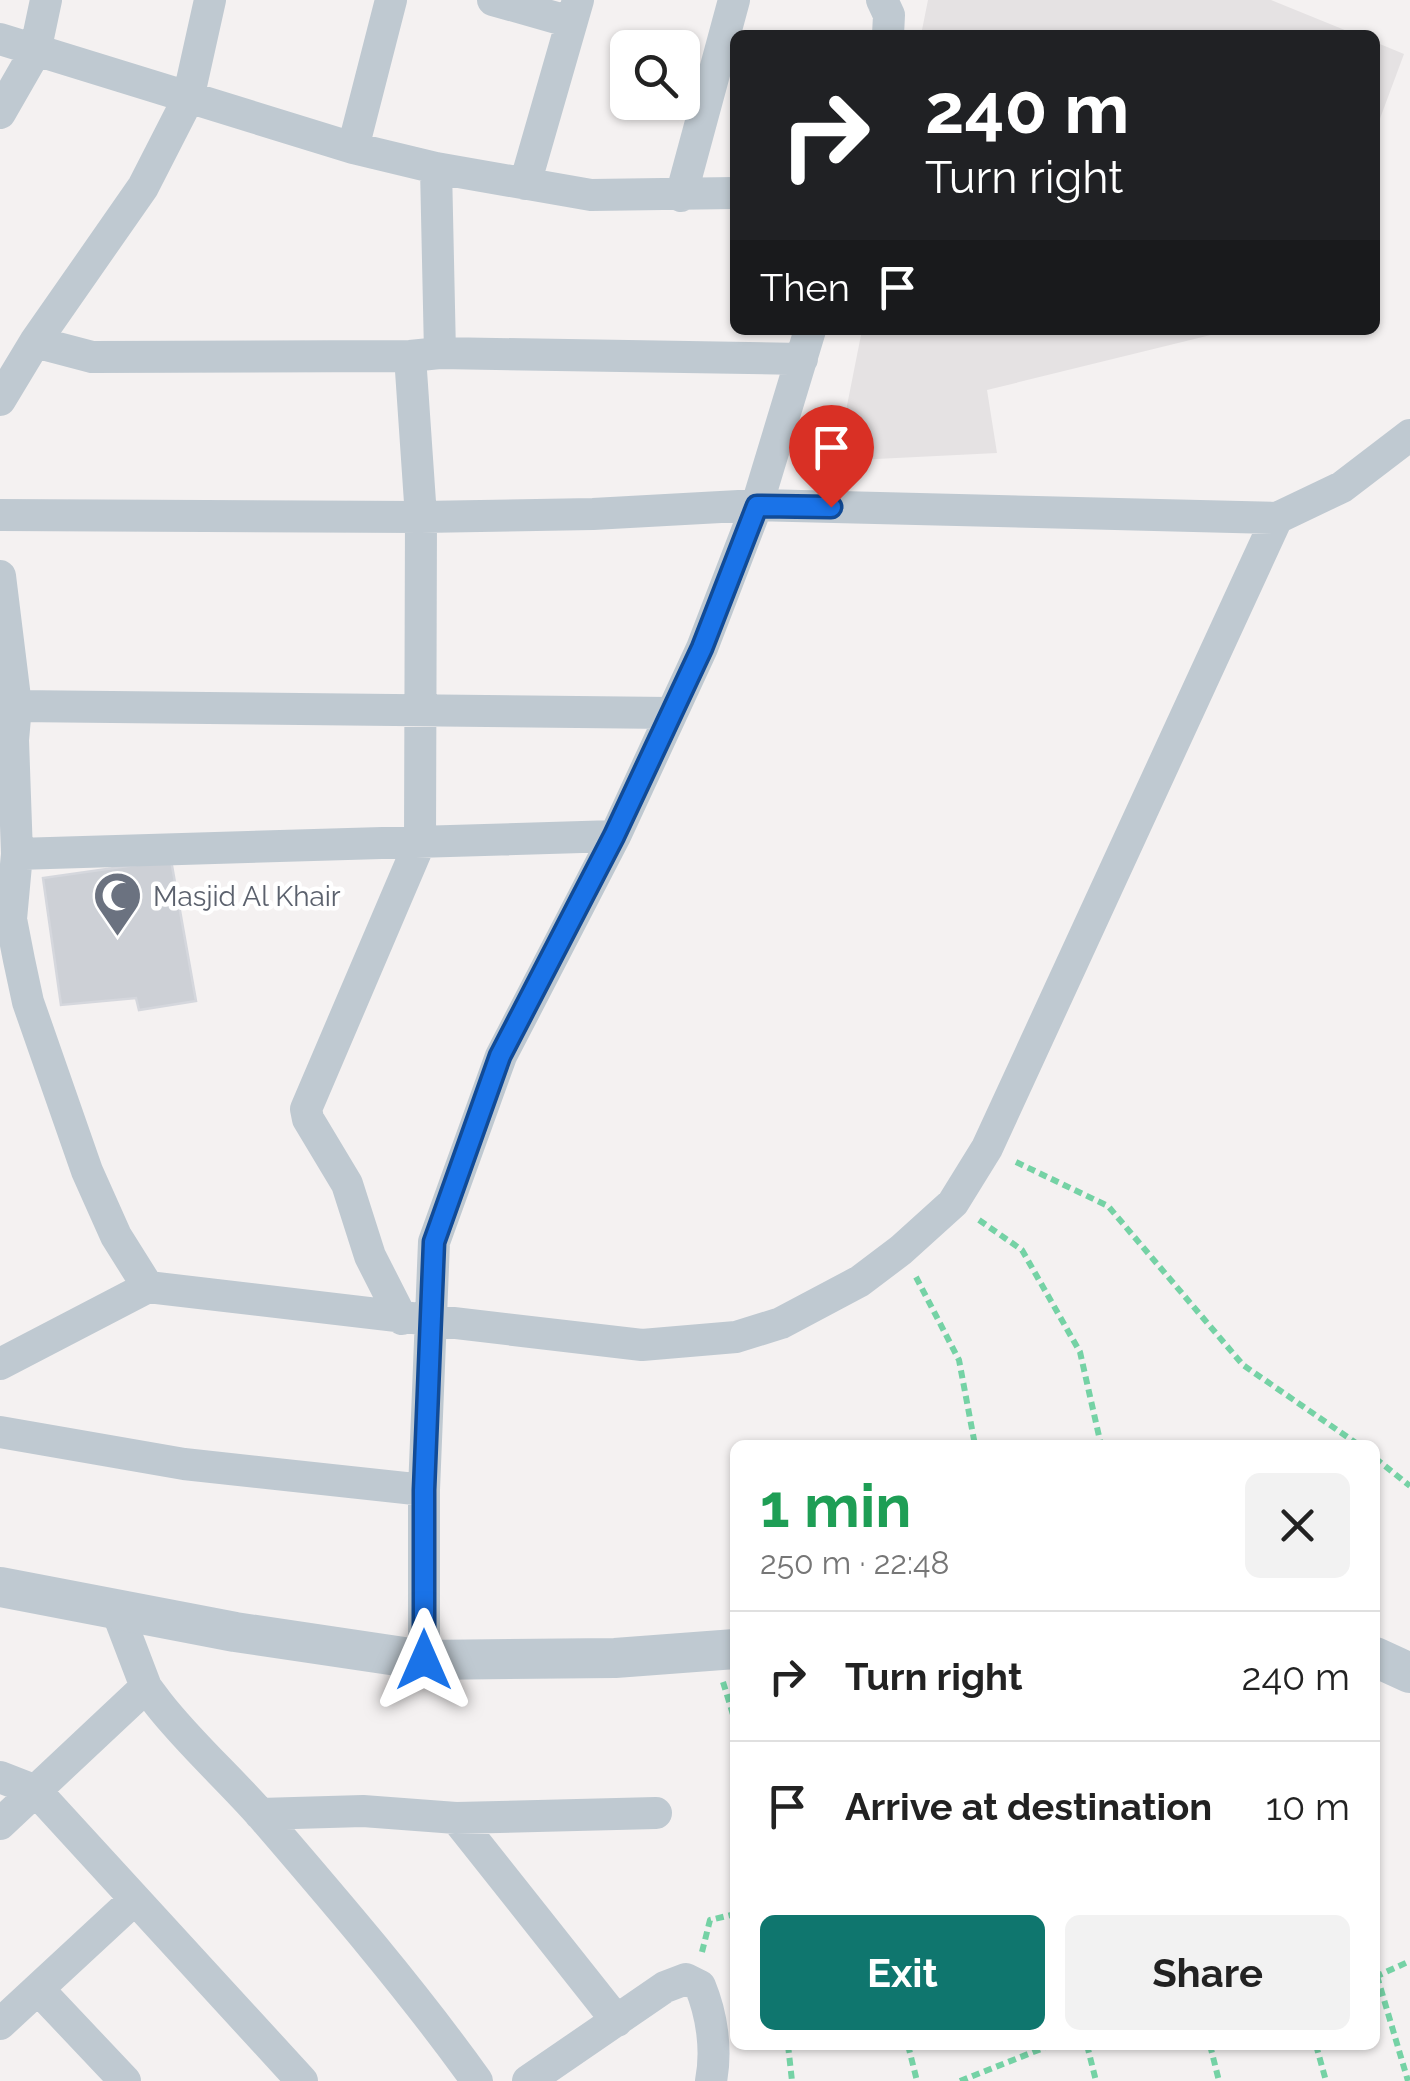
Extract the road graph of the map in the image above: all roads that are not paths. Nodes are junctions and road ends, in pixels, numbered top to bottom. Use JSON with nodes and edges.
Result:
{"nodes":[{"id":1,"x":46,"y":0,"type":"edge"},
{"id":2,"x":210,"y":0,"type":"edge"},
{"id":3,"x":392,"y":0,"type":"edge"},
{"id":4,"x":492,"y":0,"type":"edge"},
{"id":5,"x":734,"y":0,"type":"edge"},
{"id":6,"x":882,"y":0,"type":"edge"},
{"id":7,"x":574,"y":11,"type":"edge"},
{"id":8,"x":888,"y":30,"type":"edge"},
{"id":9,"x":0,"y":39,"type":"edge"},
{"id":10,"x":35,"y":52,"type":"junction"},
{"id":11,"x":188,"y":99,"type":"junction"},
{"id":12,"x":0,"y":113,"type":"edge"},
{"id":13,"x":353,"y":148,"type":"junction"},
{"id":14,"x":436,"y":168,"type":"junction"},
{"id":15,"x":525,"y":184,"type":"junction"},
{"id":16,"x":730,"y":193,"type":"edge"},
{"id":17,"x":682,"y":196,"type":"junction"},
{"id":18,"x":35,"y":342,"type":"junction"},
{"id":19,"x":806,"y":345,"type":"edge"},
{"id":20,"x":425,"y":354,"type":"junction"},
{"id":21,"x":0,"y":400,"type":"edge"},
{"id":22,"x":1410,"y":435,"type":"edge"},
{"id":23,"x":757,"y":506,"type":"junction"},
{"id":24,"x":0,"y":516,"type":"edge"},
{"id":25,"x":421,"y":517,"type":"junction"},
{"id":26,"x":1278,"y":518,"type":"junction"},
{"id":27,"x":0,"y":576,"type":"edge"},
{"id":28,"x":16,"y":706,"type":"junction"},
{"id":29,"x":421,"y":712,"type":"junction"},
{"id":30,"x":670,"y":713,"type":"junction"},
{"id":31,"x":614,"y":836,"type":"junction"},
{"id":32,"x":420,"y":842,"type":"junction"},
{"id":33,"x":17,"y":854,"type":"junction"},
{"id":34,"x":14,"y":1006,"type":"edge"},
{"id":35,"x":148,"y":1287,"type":"junction"},
{"id":36,"x":417,"y":1320,"type":"junction"},
{"id":37,"x":3,"y":1353,"type":"edge"},
{"id":38,"x":0,"y":1432,"type":"edge"},
{"id":39,"x":424,"y":1490,"type":"junction"},
{"id":40,"x":0,"y":1587,"type":"edge"},
{"id":41,"x":117,"y":1610,"type":"junction"},
{"id":42,"x":730,"y":1649,"type":"edge"},
{"id":43,"x":1380,"y":1659,"type":"edge"},
{"id":44,"x":424,"y":1660,"type":"junction"},
{"id":45,"x":1410,"y":1674,"type":"edge"},
{"id":46,"x":146,"y":1688,"type":"junction"},
{"id":47,"x":0,"y":1777,"type":"edge"},
{"id":48,"x":36,"y":1790,"type":"junction"},
{"id":49,"x":656,"y":1813,"type":"dead end"},
{"id":50,"x":260,"y":1814,"type":"junction"},
{"id":51,"x":456,"y":1818,"type":"junction"},
{"id":52,"x":0,"y":1824,"type":"edge"},
{"id":53,"x":135,"y":1899,"type":"junction"},
{"id":54,"x":38,"y":1990,"type":"junction"},
{"id":55,"x":616,"y":2021,"type":"junction"},
{"id":56,"x":0,"y":2024,"type":"edge"},
{"id":57,"x":124,"y":2081,"type":"edge"},
{"id":58,"x":302,"y":2081,"type":"edge"},
{"id":59,"x":477,"y":2081,"type":"edge"},
{"id":60,"x":528,"y":2081,"type":"edge"},
{"id":61,"x":712,"y":2081,"type":"edge"}],
"edges":[{"from":1,"to":10,"type":"street"},
{"from":2,"to":11,"type":"street"},
{"from":3,"to":13,"type":"street"},
{"from":4,"to":7,"type":"street"},
{"from":5,"to":17,"type":"street"},
{"from":6,"to":8,"type":"street"},
{"from":7,"to":15,"type":"street"},
{"from":9,"to":10,"type":"street"},
{"from":10,"to":11,"type":"street"},
{"from":10,"to":12,"type":"street"},
{"from":11,"to":13,"type":"street"},
{"from":11,"to":18,"type":"street"},
{"from":13,"to":14,"type":"street"},
{"from":14,"to":15,"type":"street"},
{"from":14,"to":20,"type":"street"},
{"from":15,"to":17,"type":"street"},
{"from":16,"to":17,"type":"street"},
{"from":18,"to":20,"type":"street"},
{"from":18,"to":21,"type":"street"},
{"from":19,"to":20,"type":"street"},
{"from":19,"to":23,"type":"street"},
{"from":20,"to":25,"type":"street"},
{"from":22,"to":26,"type":"street"},
{"from":23,"to":25,"type":"street"},
{"from":23,"to":26,"type":"street"},
{"from":23,"to":30,"type":"street"},
{"from":24,"to":25,"type":"street"},
{"from":25,"to":29,"type":"street"},
{"from":26,"to":36,"type":"street"},
{"from":27,"to":28,"type":"street"},
{"from":28,"to":29,"type":"street"},
{"from":28,"to":33,"type":"street"},
{"from":29,"to":30,"type":"street"},
{"from":29,"to":32,"type":"street"},
{"from":30,"to":31,"type":"street"},
{"from":31,"to":32,"type":"street"},
{"from":31,"to":36,"type":"street"},
{"from":32,"to":33,"type":"street"},
{"from":32,"to":36,"type":"street"},
{"from":33,"to":34,"type":"street"},
{"from":34,"to":35,"type":"street"},
{"from":35,"to":36,"type":"street"},
{"from":35,"to":37,"type":"street"},
{"from":36,"to":39,"type":"street"},
{"from":38,"to":39,"type":"street"},
{"from":39,"to":44,"type":"street"},
{"from":40,"to":41,"type":"street"},
{"from":41,"to":44,"type":"street"},
{"from":41,"to":46,"type":"street"},
{"from":42,"to":44,"type":"street"},
{"from":43,"to":45,"type":"street"},
{"from":46,"to":48,"type":"street"},
{"from":46,"to":50,"type":"street"},
{"from":47,"to":48,"type":"street"},
{"from":48,"to":52,"type":"street"},
{"from":48,"to":53,"type":"street"},
{"from":49,"to":51,"type":"street"},
{"from":50,"to":51,"type":"street"},
{"from":50,"to":59,"type":"street"},
{"from":51,"to":55,"type":"street"},
{"from":53,"to":54,"type":"street"},
{"from":53,"to":58,"type":"street"},
{"from":54,"to":56,"type":"street"},
{"from":54,"to":57,"type":"street"},
{"from":55,"to":60,"type":"street"},
{"from":55,"to":61,"type":"street"}]}
